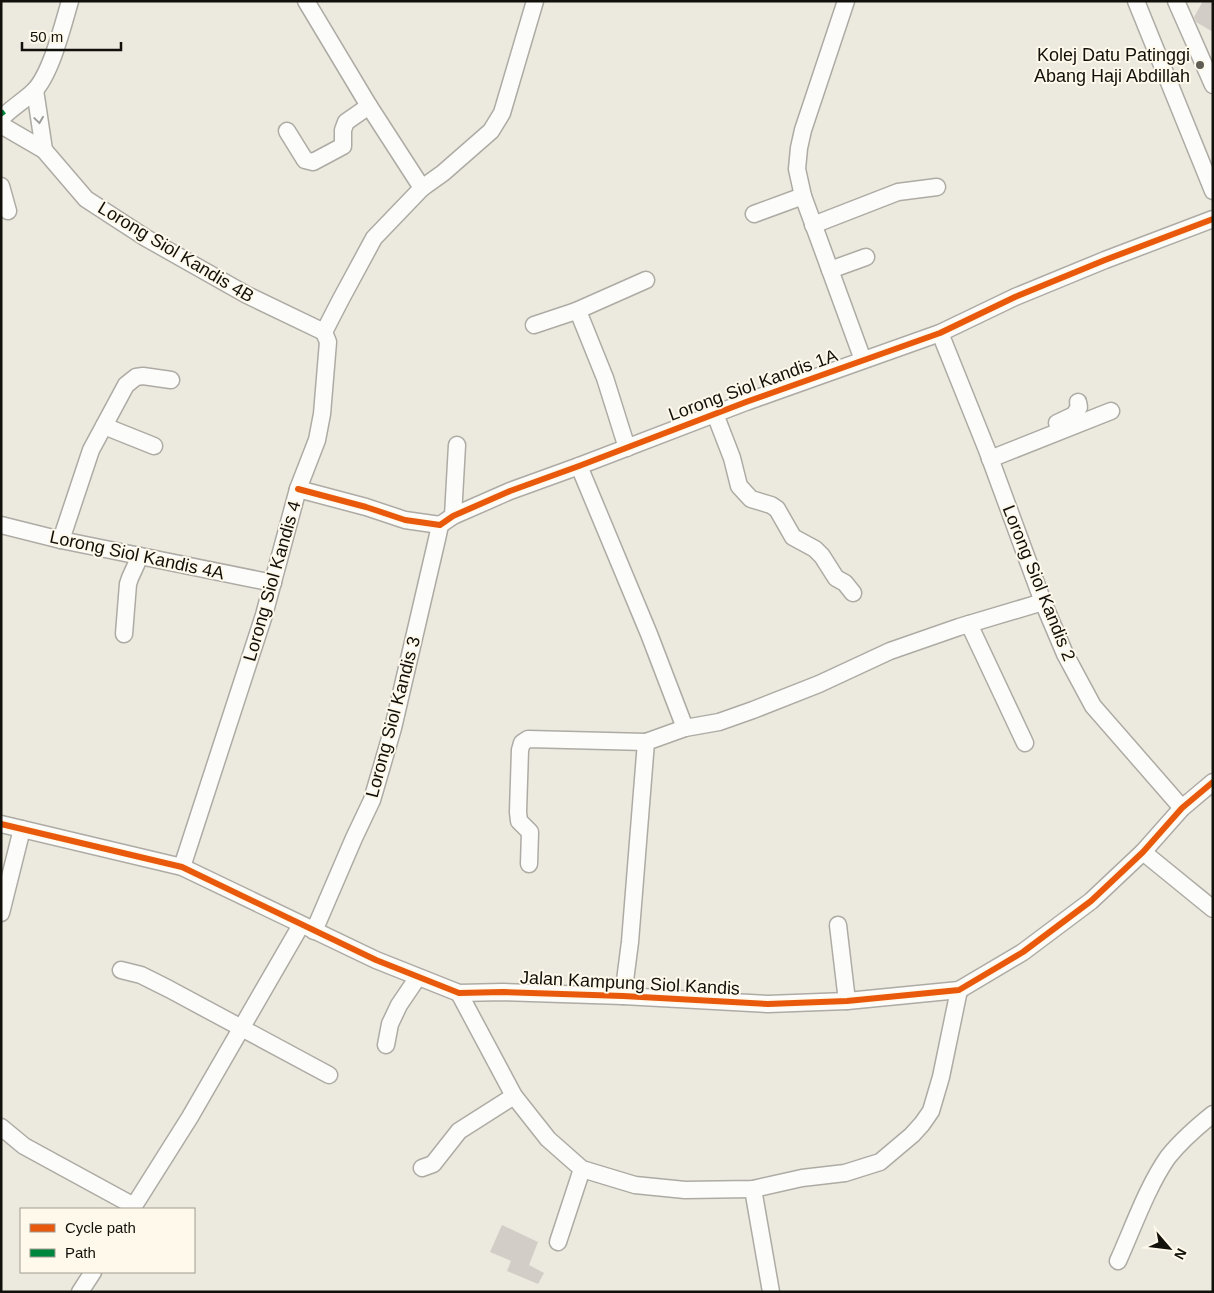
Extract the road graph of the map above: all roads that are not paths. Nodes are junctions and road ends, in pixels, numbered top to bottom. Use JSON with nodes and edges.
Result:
{"nodes":[{"id":1,"x":70,"y":1,"type":"edge"},
{"id":2,"x":306,"y":1,"type":"edge"},
{"id":3,"x":535,"y":1,"type":"edge"},
{"id":4,"x":846,"y":1,"type":"edge"},
{"id":5,"x":1136,"y":1,"type":"edge"},
{"id":6,"x":1176,"y":1,"type":"edge"},
{"id":7,"x":1213,"y":85,"type":"edge"},
{"id":8,"x":35,"y":90,"type":"junction"},
{"id":9,"x":369,"y":106,"type":"junction"},
{"id":10,"x":1,"y":118,"type":"edge"},
{"id":11,"x":1,"y":125,"type":"edge"},
{"id":12,"x":287,"y":131,"type":"dead end"},
{"id":13,"x":44,"y":150,"type":"junction"},
{"id":14,"x":1209,"y":168,"type":"edge"},
{"id":15,"x":1,"y":186,"type":"edge"},
{"id":16,"x":937,"y":187,"type":"dead end"},
{"id":17,"x":422,"y":188,"type":"junction"},
{"id":18,"x":1213,"y":191,"type":"edge"},
{"id":19,"x":803,"y":196,"type":"junction"},
{"id":20,"x":8,"y":211,"type":"dead end"},
{"id":21,"x":754,"y":214,"type":"dead end"},
{"id":22,"x":1213,"y":219,"type":"edge"},
{"id":23,"x":813,"y":225,"type":"junction"},
{"id":24,"x":866,"y":257,"type":"dead end"},
{"id":25,"x":830,"y":270,"type":"junction"},
{"id":26,"x":646,"y":280,"type":"dead end"},
{"id":27,"x":576,"y":311,"type":"junction"},
{"id":28,"x":534,"y":325,"type":"dead end"},
{"id":29,"x":324,"y":332,"type":"junction"},
{"id":30,"x":940,"y":333,"type":"junction"},
{"id":31,"x":863,"y":360,"type":"junction"},
{"id":32,"x":170,"y":380,"type":"dead end"},
{"id":33,"x":1078,"y":402,"type":"dead end"},
{"id":34,"x":1111,"y":411,"type":"dead end"},
{"id":35,"x":715,"y":414,"type":"junction"},
{"id":36,"x":104,"y":426,"type":"junction"},
{"id":37,"x":457,"y":445,"type":"dead end"},
{"id":38,"x":154,"y":446,"type":"dead end"},
{"id":39,"x":627,"y":448,"type":"junction"},
{"id":40,"x":988,"y":455,"type":"junction"},
{"id":41,"x":578,"y":466,"type":"junction"},
{"id":42,"x":298,"y":489,"type":"junction"},
{"id":43,"x":446,"y":520,"type":"junction"},
{"id":44,"x":1,"y":526,"type":"edge"},
{"id":45,"x":61,"y":540,"type":"junction"},
{"id":46,"x":140,"y":556,"type":"junction"},
{"id":47,"x":273,"y":583,"type":"junction"},
{"id":48,"x":853,"y":593,"type":"dead end"},
{"id":49,"x":1043,"y":602,"type":"junction"},
{"id":50,"x":969,"y":624,"type":"junction"},
{"id":51,"x":124,"y":634,"type":"dead end"},
{"id":52,"x":685,"y":728,"type":"junction"},
{"id":53,"x":646,"y":742,"type":"junction"},
{"id":54,"x":1025,"y":743,"type":"dead end"},
{"id":55,"x":1213,"y":782,"type":"edge"},
{"id":56,"x":1182,"y":808,"type":"junction"},
{"id":57,"x":1,"y":824,"type":"edge"},
{"id":58,"x":22,"y":830,"type":"junction"},
{"id":59,"x":1143,"y":852,"type":"junction"},
{"id":60,"x":529,"y":864,"type":"dead end"},
{"id":61,"x":182,"y":867,"type":"junction"},
{"id":62,"x":1213,"y":909,"type":"edge"},
{"id":63,"x":1,"y":913,"type":"edge"},
{"id":64,"x":838,"y":925,"type":"dead end"},
{"id":65,"x":308,"y":928,"type":"junction"},
{"id":66,"x":121,"y":970,"type":"dead end"},
{"id":67,"x":418,"y":976,"type":"junction"},
{"id":68,"x":959,"y":990,"type":"junction"},
{"id":69,"x":459,"y":993,"type":"junction"},
{"id":70,"x":623,"y":996,"type":"junction"},
{"id":71,"x":847,"y":1001,"type":"junction"},
{"id":72,"x":242,"y":1028,"type":"junction"},
{"id":73,"x":386,"y":1045,"type":"dead end"},
{"id":74,"x":329,"y":1075,"type":"dead end"},
{"id":75,"x":514,"y":1096,"type":"junction"},
{"id":76,"x":1213,"y":1114,"type":"edge"},
{"id":77,"x":1,"y":1127,"type":"edge"},
{"id":78,"x":422,"y":1168,"type":"dead end"},
{"id":79,"x":582,"y":1169,"type":"junction"},
{"id":80,"x":753,"y":1189,"type":"junction"},
{"id":81,"x":133,"y":1208,"type":"edge"},
{"id":82,"x":558,"y":1242,"type":"dead end"},
{"id":83,"x":1118,"y":1261,"type":"dead end"},
{"id":84,"x":92,"y":1273,"type":"edge"},
{"id":85,"x":80,"y":1292,"type":"edge"},
{"id":86,"x":771,"y":1292,"type":"edge"}],
"edges":[{"from":1,"to":8,"type":"street"},
{"from":2,"to":9,"type":"street"},
{"from":3,"to":17,"type":"street"},
{"from":4,"to":19,"type":"street"},
{"from":5,"to":14,"type":"street"},
{"from":6,"to":7,"type":"street"},
{"from":8,"to":10,"type":"street"},
{"from":8,"to":13,"type":"street","one_way":true},
{"from":9,"to":12,"type":"street"},
{"from":9,"to":17,"type":"street"},
{"from":11,"to":13,"type":"street"},
{"from":13,"to":29,"type":"street","name":"Lorong Siol Kandis 4B"},
{"from":14,"to":18,"type":"street"},
{"from":15,"to":20,"type":"street"},
{"from":16,"to":23,"type":"street"},
{"from":17,"to":29,"type":"street"},
{"from":19,"to":21,"type":"street"},
{"from":19,"to":23,"type":"street"},
{"from":22,"to":30,"type":"street","name":"Lorong Siol Kandis 1A"},
{"from":23,"to":25,"type":"street"},
{"from":24,"to":25,"type":"street"},
{"from":25,"to":31,"type":"street"},
{"from":26,"to":27,"type":"street"},
{"from":27,"to":28,"type":"street"},
{"from":27,"to":39,"type":"street"},
{"from":29,"to":42,"type":"street","name":"Lorong Siol Kandis 4"},
{"from":30,"to":31,"type":"street","name":"Lorong Siol Kandis 1A"},
{"from":30,"to":40,"type":"street","name":"Lorong Siol Kandis 2"},
{"from":31,"to":35,"type":"street","name":"Lorong Siol Kandis 1A"},
{"from":32,"to":36,"type":"street"},
{"from":33,"to":40,"type":"street"},
{"from":34,"to":40,"type":"street"},
{"from":35,"to":39,"type":"street","name":"Lorong Siol Kandis 1A"},
{"from":35,"to":48,"type":"street"},
{"from":36,"to":38,"type":"street"},
{"from":36,"to":45,"type":"street"},
{"from":37,"to":43,"type":"street","name":"Lorong Siol Kandis 3"},
{"from":39,"to":41,"type":"street","name":"Lorong Siol Kandis 1A"},
{"from":40,"to":49,"type":"street","name":"Lorong Siol Kandis 2"},
{"from":41,"to":43,"type":"street","name":"Lorong Siol Kandis 1A"},
{"from":41,"to":52,"type":"street"},
{"from":42,"to":43,"type":"street"},
{"from":42,"to":47,"type":"street","name":"Lorong Siol Kandis 4"},
{"from":43,"to":65,"type":"street","name":"Lorong Siol Kandis 3"},
{"from":44,"to":45,"type":"street","name":"Lorong Siol Kandis 4A"},
{"from":45,"to":46,"type":"street","name":"Lorong Siol Kandis 4A"},
{"from":46,"to":47,"type":"street","name":"Lorong Siol Kandis 4A"},
{"from":46,"to":51,"type":"street"},
{"from":47,"to":61,"type":"street","name":"Lorong Siol Kandis 4"},
{"from":49,"to":50,"type":"street"},
{"from":49,"to":56,"type":"street","name":"Lorong Siol Kandis 2"},
{"from":50,"to":52,"type":"street"},
{"from":50,"to":54,"type":"street"},
{"from":52,"to":53,"type":"street"},
{"from":53,"to":60,"type":"street"},
{"from":53,"to":70,"type":"street"},
{"from":55,"to":56,"type":"street","name":"Jalan Kampung Siol Kandis"},
{"from":56,"to":59,"type":"street","name":"Jalan Kampung Siol Kandis"},
{"from":57,"to":58,"type":"street","name":"Jalan Kampung Siol Kandis"},
{"from":58,"to":61,"type":"street","name":"Jalan Kampung Siol Kandis"},
{"from":58,"to":63,"type":"street"},
{"from":59,"to":62,"type":"street"},
{"from":59,"to":68,"type":"street","name":"Jalan Kampung Siol Kandis"},
{"from":61,"to":65,"type":"street","name":"Jalan Kampung Siol Kandis"},
{"from":64,"to":71,"type":"street"},
{"from":65,"to":67,"type":"street","name":"Jalan Kampung Siol Kandis"},
{"from":65,"to":72,"type":"street","name":"Lorong Siol Kandis 3"},
{"from":66,"to":72,"type":"street"},
{"from":67,"to":69,"type":"street","name":"Jalan Kampung Siol Kandis"},
{"from":67,"to":73,"type":"street"},
{"from":68,"to":71,"type":"street","name":"Jalan Kampung Siol Kandis"},
{"from":68,"to":80,"type":"street"},
{"from":69,"to":70,"type":"street","name":"Jalan Kampung Siol Kandis"},
{"from":69,"to":75,"type":"street"},
{"from":70,"to":71,"type":"street","name":"Jalan Kampung Siol Kandis"},
{"from":72,"to":74,"type":"street"},
{"from":72,"to":81,"type":"street","name":"Lorong Siol Kandis 3"},
{"from":75,"to":78,"type":"street"},
{"from":75,"to":79,"type":"street"},
{"from":76,"to":83,"type":"street"},
{"from":77,"to":81,"type":"street"},
{"from":79,"to":80,"type":"street"},
{"from":79,"to":82,"type":"street"},
{"from":80,"to":86,"type":"street"},
{"from":84,"to":85,"type":"street"}]}
